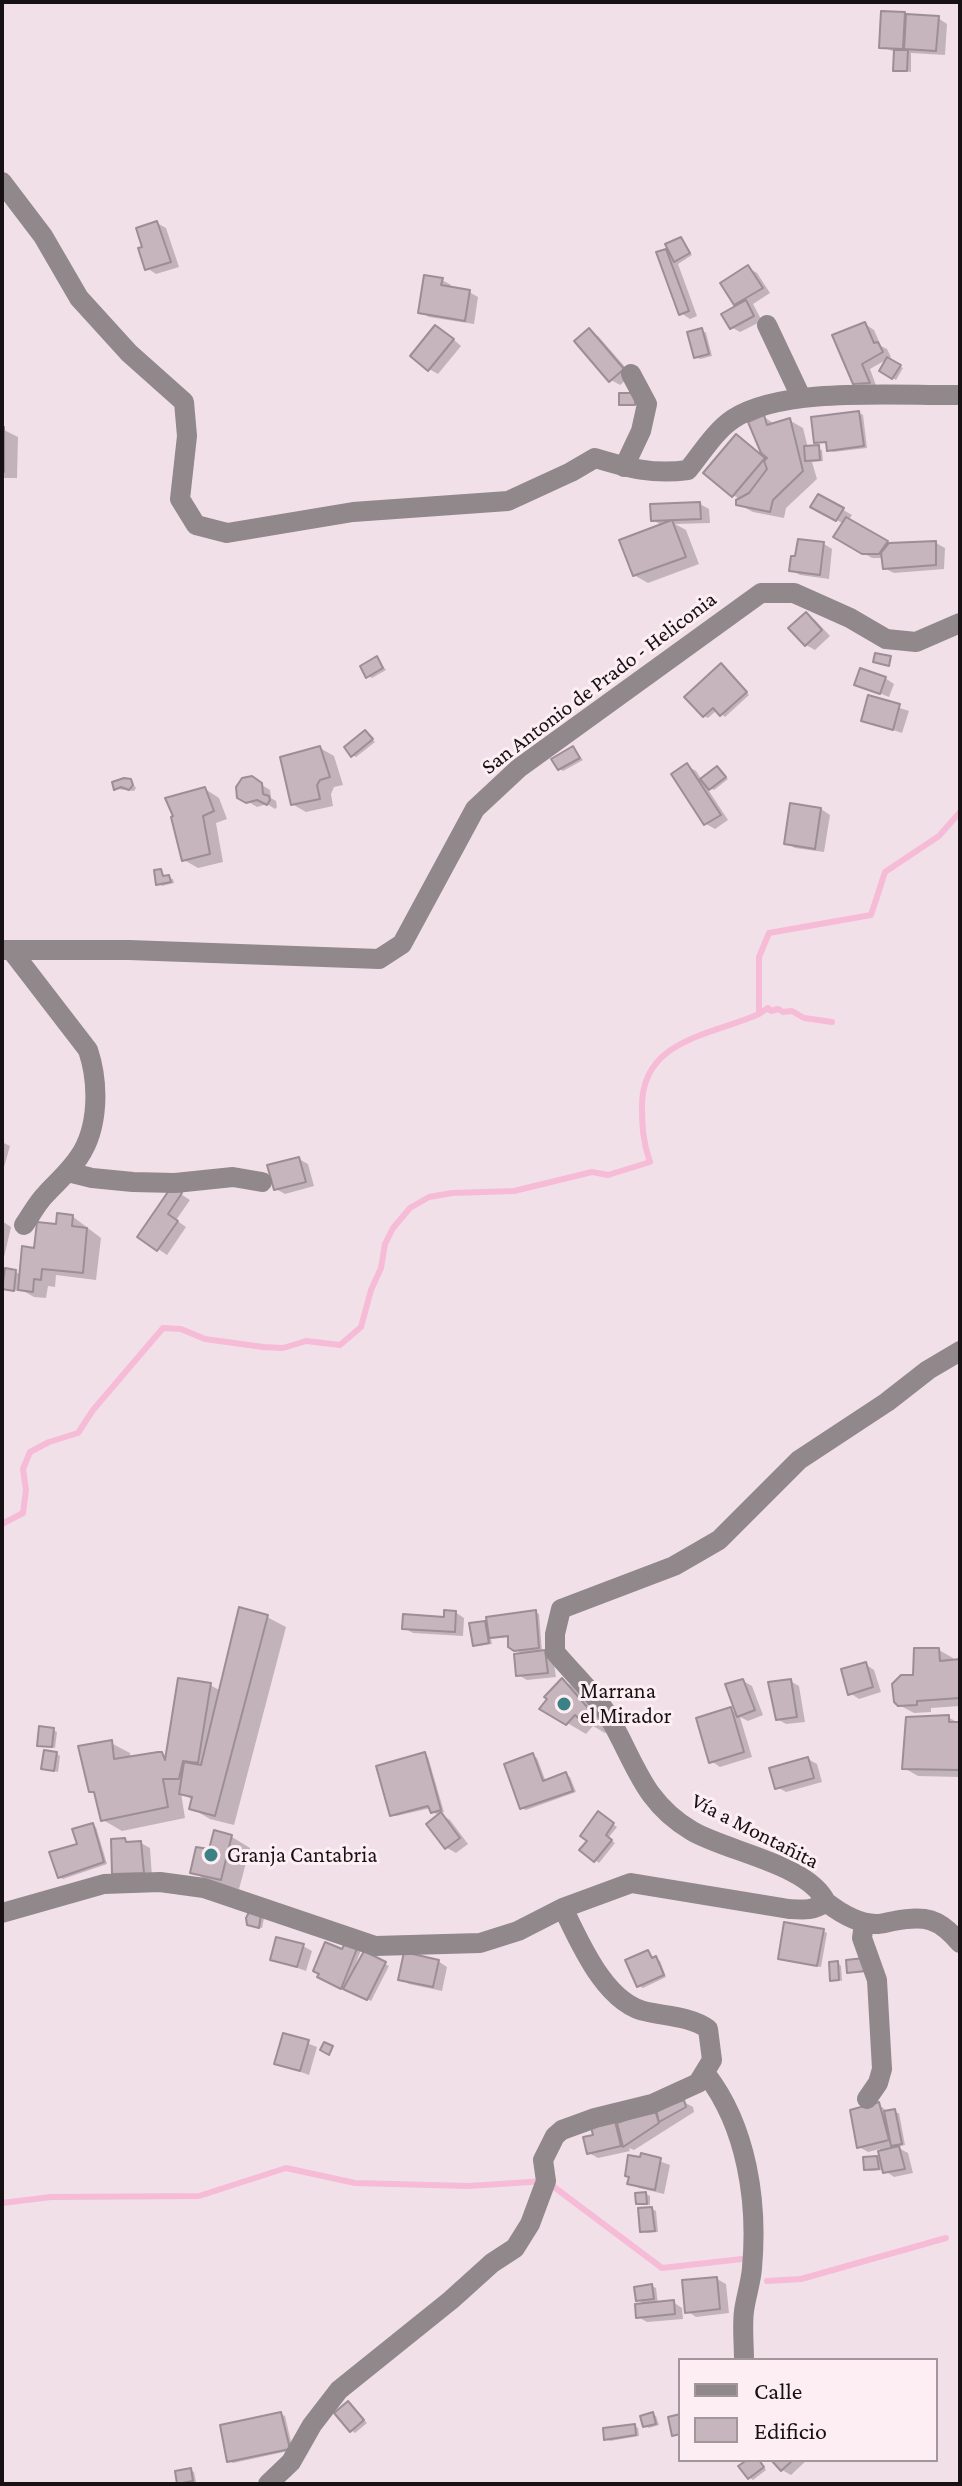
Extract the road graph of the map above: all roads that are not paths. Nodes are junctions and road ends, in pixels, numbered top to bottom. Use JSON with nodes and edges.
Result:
{"nodes":[{"id":1,"x":2,"y":182,"type":"edge"},
{"id":2,"x":767,"y":325,"type":"dead end"},
{"id":3,"x":631,"y":374,"type":"dead end"},
{"id":4,"x":960,"y":395,"type":"edge"},
{"id":5,"x":801,"y":397,"type":"junction"},
{"id":6,"x":624,"y":467,"type":"junction"},
{"id":7,"x":960,"y":623,"type":"edge"},
{"id":8,"x":7,"y":950,"type":"edge"},
{"id":9,"x":68,"y":1172,"type":"junction"},
{"id":10,"x":262,"y":1182,"type":"dead end"},
{"id":11,"x":24,"y":1225,"type":"dead end"},
{"id":12,"x":960,"y":1351,"type":"edge"},
{"id":13,"x":826,"y":1902,"type":"junction"},
{"id":14,"x":563,"y":1908,"type":"junction"},
{"id":15,"x":2,"y":1913,"type":"edge"},
{"id":16,"x":864,"y":1923,"type":"junction"},
{"id":17,"x":960,"y":1943,"type":"edge"},
{"id":18,"x":706,"y":2074,"type":"junction"},
{"id":19,"x":867,"y":2099,"type":"dead end"},
{"id":20,"x":744,"y":2358,"type":"edge"},
{"id":21,"x":268,"y":2484,"type":"edge"}],
"edges":[{"from":1,"to":6,"type":"street"},
{"from":2,"to":5,"type":"street"},
{"from":3,"to":6,"type":"street"},
{"from":4,"to":5,"type":"street"},
{"from":5,"to":6,"type":"street"},
{"from":7,"to":8,"type":"street","name":"San Antonio de Prado - Heliconia"},
{"from":8,"to":9,"type":"street"},
{"from":9,"to":10,"type":"street"},
{"from":9,"to":11,"type":"street"},
{"from":12,"to":13,"type":"street","name":"Vía a Montañita"},
{"from":13,"to":14,"type":"street","name":"Vía a Montañita"},
{"from":13,"to":16,"type":"street"},
{"from":14,"to":15,"type":"street","name":"Vía a Montañita"},
{"from":14,"to":18,"type":"street"},
{"from":16,"to":17,"type":"street"},
{"from":16,"to":19,"type":"street"},
{"from":18,"to":20,"type":"street"},
{"from":18,"to":21,"type":"street"}]}
